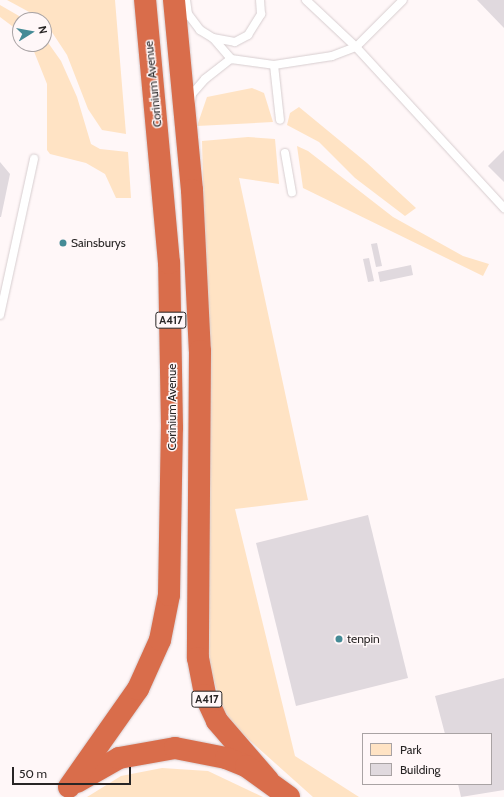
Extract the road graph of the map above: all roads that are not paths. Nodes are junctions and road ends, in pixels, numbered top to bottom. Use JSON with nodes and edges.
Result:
{"nodes":[{"id":1,"x":145,"y":0,"type":"edge"},
{"id":2,"x":174,"y":0,"type":"edge"},
{"id":3,"x":186,"y":0,"type":"edge"},
{"id":4,"x":260,"y":0,"type":"edge"},
{"id":5,"x":306,"y":0,"type":"edge"},
{"id":6,"x":403,"y":0,"type":"edge"},
{"id":7,"x":213,"y":38,"type":"junction"},
{"id":8,"x":356,"y":47,"type":"junction"},
{"id":9,"x":231,"y":59,"type":"junction"},
{"id":10,"x":274,"y":65,"type":"junction"},
{"id":11,"x":280,"y":120,"type":"dead end"},
{"id":12,"x":187,"y":121,"type":"junction"},
{"id":13,"x":286,"y":152,"type":"dead end"},
{"id":14,"x":34,"y":159,"type":"dead end"},
{"id":15,"x":292,"y":192,"type":"dead end"},
{"id":16,"x":504,"y":208,"type":"edge"},
{"id":17,"x":0,"y":315,"type":"edge"},
{"id":18,"x":283,"y":791,"type":"edge"},
{"id":19,"x":64,"y":792,"type":"edge"}],
"edges":[{"from":1,"to":19,"type":"highway","name":"Corinium Avenue","number":"A417"},
{"from":2,"to":12,"type":"highway","number":"A417"},
{"from":3,"to":7,"type":"lane"},
{"from":4,"to":7,"type":"lane"},
{"from":5,"to":8,"type":"lane"},
{"from":6,"to":8,"type":"lane"},
{"from":7,"to":9,"type":"lane"},
{"from":8,"to":10,"type":"lane"},
{"from":8,"to":16,"type":"lane"},
{"from":9,"to":10,"type":"lane"},
{"from":9,"to":12,"type":"lane"},
{"from":10,"to":11,"type":"lane"},
{"from":12,"to":18,"type":"highway","number":"A417"},
{"from":13,"to":15,"type":"lane"},
{"from":14,"to":17,"type":"lane"},
{"from":18,"to":19,"type":"highway"}]}
